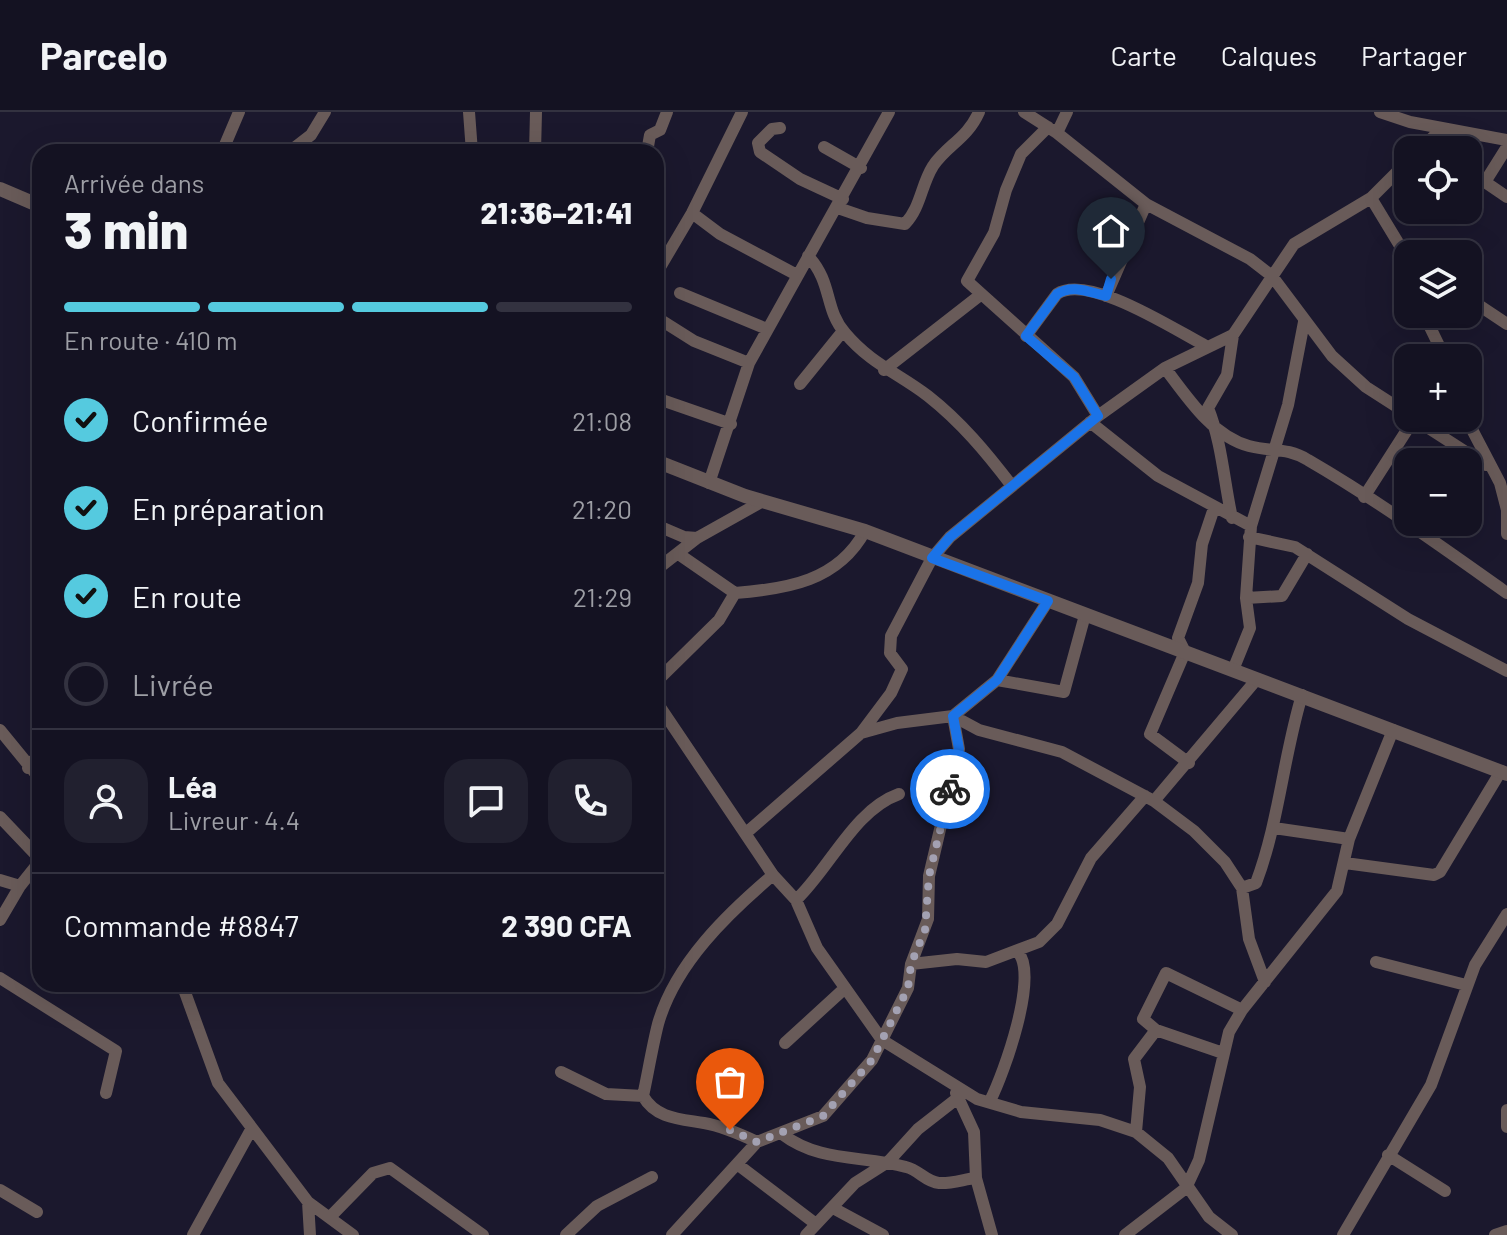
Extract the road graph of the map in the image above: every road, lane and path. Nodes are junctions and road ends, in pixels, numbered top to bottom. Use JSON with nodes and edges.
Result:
{"nodes":[{"id":1,"x":239,"y":112,"type":"edge"},
{"id":2,"x":325,"y":112,"type":"edge"},
{"id":3,"x":469,"y":112,"type":"edge"},
{"id":4,"x":536,"y":112,"type":"edge"},
{"id":5,"x":667,"y":112,"type":"edge"},
{"id":6,"x":742,"y":112,"type":"edge"},
{"id":7,"x":889,"y":112,"type":"edge"},
{"id":8,"x":979,"y":112,"type":"edge"},
{"id":9,"x":1024,"y":112,"type":"edge"},
{"id":10,"x":1067,"y":112,"type":"edge"},
{"id":11,"x":1380,"y":112,"type":"edge"},
{"id":12,"x":780,"y":128,"type":"dead end"},
{"id":13,"x":1442,"y":129,"type":"junction"},
{"id":14,"x":1052,"y":130,"type":"junction"},
{"id":15,"x":1434,"y":136,"type":"edge"},
{"id":16,"x":1507,"y":140,"type":"edge"},
{"id":17,"x":225,"y":144,"type":"edge"},
{"id":18,"x":299,"y":144,"type":"edge"},
{"id":19,"x":471,"y":144,"type":"edge"},
{"id":20,"x":535,"y":144,"type":"edge"},
{"id":21,"x":648,"y":144,"type":"edge"},
{"id":22,"x":824,"y":147,"type":"dead end"},
{"id":23,"x":1507,"y":147,"type":"edge"},
{"id":24,"x":861,"y":168,"type":"junction"},
{"id":25,"x":1394,"y":175,"type":"edge"},
{"id":26,"x":0,"y":189,"type":"edge"},
{"id":27,"x":1507,"y":197,"type":"edge"},
{"id":28,"x":1371,"y":198,"type":"junction"},
{"id":29,"x":32,"y":203,"type":"edge"},
{"id":30,"x":841,"y":204,"type":"junction"},
{"id":31,"x":1146,"y":204,"type":"junction"},
{"id":32,"x":692,"y":213,"type":"junction"},
{"id":33,"x":1396,"y":240,"type":"edge"},
{"id":34,"x":808,"y":256,"type":"junction"},
{"id":35,"x":664,"y":257,"type":"edge"},
{"id":36,"x":797,"y":275,"type":"junction"},
{"id":37,"x":1272,"y":276,"type":"junction"},
{"id":38,"x":680,"y":293,"type":"dead end"},
{"id":39,"x":979,"y":296,"type":"junction"},
{"id":40,"x":1106,"y":296,"type":"junction"},
{"id":41,"x":1482,"y":307,"type":"edge"},
{"id":42,"x":664,"y":322,"type":"edge"},
{"id":43,"x":1304,"y":322,"type":"junction"},
{"id":44,"x":1507,"y":324,"type":"edge"},
{"id":45,"x":767,"y":329,"type":"junction"},
{"id":46,"x":843,"y":331,"type":"junction"},
{"id":47,"x":1233,"y":335,"type":"junction"},
{"id":48,"x":1026,"y":336,"type":"junction"},
{"id":49,"x":1206,"y":346,"type":"junction"},
{"id":50,"x":749,"y":363,"type":"junction"},
{"id":51,"x":1165,"y":368,"type":"junction"},
{"id":52,"x":884,"y":370,"type":"junction"},
{"id":53,"x":800,"y":384,"type":"dead end"},
{"id":54,"x":664,"y":401,"type":"edge"},
{"id":55,"x":1394,"y":404,"type":"edge"},
{"id":56,"x":1094,"y":419,"type":"junction"},
{"id":57,"x":731,"y":424,"type":"junction"},
{"id":58,"x":1216,"y":427,"type":"junction"},
{"id":59,"x":1405,"y":432,"type":"edge"},
{"id":60,"x":1436,"y":432,"type":"edge"},
{"id":61,"x":1473,"y":432,"type":"edge"},
{"id":62,"x":1275,"y":448,"type":"junction"},
{"id":63,"x":664,"y":464,"type":"edge"},
{"id":64,"x":1489,"y":466,"type":"junction"},
{"id":65,"x":709,"y":483,"type":"junction"},
{"id":66,"x":1012,"y":486,"type":"junction"},
{"id":67,"x":1364,"y":497,"type":"junction"},
{"id":68,"x":763,"y":501,"type":"junction"},
{"id":69,"x":1214,"y":508,"type":"junction"},
{"id":70,"x":1232,"y":518,"type":"junction"},
{"id":71,"x":664,"y":528,"type":"edge"},
{"id":72,"x":865,"y":531,"type":"junction"},
{"id":73,"x":1250,"y":532,"type":"junction"},
{"id":74,"x":1507,"y":534,"type":"edge"},
{"id":75,"x":697,"y":538,"type":"junction"},
{"id":76,"x":1307,"y":554,"type":"junction"},
{"id":77,"x":680,"y":555,"type":"junction"},
{"id":78,"x":932,"y":558,"type":"junction"},
{"id":79,"x":664,"y":563,"type":"edge"},
{"id":80,"x":735,"y":593,"type":"junction"},
{"id":81,"x":1507,"y":593,"type":"edge"},
{"id":82,"x":1246,"y":598,"type":"junction"},
{"id":83,"x":1048,"y":601,"type":"junction"},
{"id":84,"x":1085,"y":615,"type":"junction"},
{"id":85,"x":1185,"y":652,"type":"junction"},
{"id":86,"x":1233,"y":670,"type":"junction"},
{"id":87,"x":1507,"y":671,"type":"edge"},
{"id":88,"x":664,"y":675,"type":"edge"},
{"id":89,"x":1257,"y":679,"type":"junction"},
{"id":90,"x":997,"y":680,"type":"junction"},
{"id":91,"x":1302,"y":695,"type":"junction"},
{"id":92,"x":664,"y":713,"type":"edge"},
{"id":93,"x":953,"y":716,"type":"junction"},
{"id":94,"x":0,"y":730,"type":"edge"},
{"id":95,"x":1393,"y":730,"type":"junction"},
{"id":96,"x":861,"y":733,"type":"junction"},
{"id":97,"x":32,"y":763,"type":"edge"},
{"id":98,"x":1189,"y":763,"type":"junction"},
{"id":99,"x":28,"y":768,"type":"junction"},
{"id":100,"x":32,"y":772,"type":"edge"},
{"id":101,"x":1504,"y":773,"type":"edge"},
{"id":102,"x":899,"y":794,"type":"dead end"},
{"id":103,"x":1149,"y":799,"type":"junction"},
{"id":104,"x":0,"y":817,"type":"edge"},
{"id":105,"x":1274,"y":828,"type":"junction"},
{"id":106,"x":746,"y":833,"type":"junction"},
{"id":107,"x":1349,"y":839,"type":"junction"},
{"id":108,"x":32,"y":851,"type":"edge"},
{"id":109,"x":1345,"y":863,"type":"junction"},
{"id":110,"x":32,"y":870,"type":"edge"},
{"id":111,"x":773,"y":875,"type":"junction"},
{"id":112,"x":1,"y":879,"type":"edge"},
{"id":113,"x":20,"y":886,"type":"junction"},
{"id":114,"x":1242,"y":888,"type":"junction"},
{"id":115,"x":796,"y":900,"type":"junction"},
{"id":116,"x":1507,"y":914,"type":"edge"},
{"id":117,"x":0,"y":920,"type":"edge"},
{"id":118,"x":1018,"y":952,"type":"junction"},
{"id":119,"x":1376,"y":962,"type":"dead end"},
{"id":120,"x":911,"y":964,"type":"junction"},
{"id":121,"x":0,"y":978,"type":"edge"},
{"id":122,"x":1265,"y":982,"type":"junction"},
{"id":123,"x":1466,"y":985,"type":"junction"},
{"id":124,"x":844,"y":989,"type":"junction"},
{"id":125,"x":185,"y":992,"type":"edge"},
{"id":126,"x":1242,"y":1010,"type":"junction"},
{"id":127,"x":1156,"y":1030,"type":"junction"},
{"id":128,"x":882,"y":1040,"type":"junction"},
{"id":129,"x":785,"y":1043,"type":"dead end"},
{"id":130,"x":1223,"y":1053,"type":"junction"},
{"id":131,"x":561,"y":1072,"type":"dead end"},
{"id":132,"x":949,"y":1084,"type":"junction"},
{"id":133,"x":106,"y":1093,"type":"dead end"},
{"id":134,"x":643,"y":1096,"type":"junction"},
{"id":135,"x":959,"y":1097,"type":"junction"},
{"id":136,"x":990,"y":1101,"type":"junction"},
{"id":137,"x":1507,"y":1110,"type":"edge"},
{"id":138,"x":1507,"y":1127,"type":"edge"},
{"id":139,"x":252,"y":1128,"type":"junction"},
{"id":140,"x":1136,"y":1132,"type":"junction"},
{"id":141,"x":782,"y":1134,"type":"junction"},
{"id":142,"x":757,"y":1142,"type":"junction"},
{"id":143,"x":1388,"y":1155,"type":"junction"},
{"id":144,"x":888,"y":1162,"type":"junction"},
{"id":145,"x":737,"y":1164,"type":"junction"},
{"id":146,"x":652,"y":1177,"type":"dead end"},
{"id":147,"x":976,"y":1178,"type":"junction"},
{"id":148,"x":1186,"y":1188,"type":"junction"},
{"id":149,"x":0,"y":1190,"type":"edge"},
{"id":150,"x":1445,"y":1191,"type":"dead end"},
{"id":151,"x":308,"y":1202,"type":"junction"},
{"id":152,"x":833,"y":1208,"type":"junction"},
{"id":153,"x":37,"y":1212,"type":"dead end"},
{"id":154,"x":331,"y":1216,"type":"junction"},
{"id":155,"x":816,"y":1224,"type":"junction"},
{"id":156,"x":1507,"y":1231,"type":"edge"},
{"id":157,"x":193,"y":1235,"type":"edge"},
{"id":158,"x":310,"y":1235,"type":"edge"},
{"id":159,"x":353,"y":1235,"type":"edge"},
{"id":160,"x":483,"y":1235,"type":"edge"},
{"id":161,"x":566,"y":1235,"type":"edge"},
{"id":162,"x":672,"y":1235,"type":"edge"},
{"id":163,"x":806,"y":1235,"type":"edge"},
{"id":164,"x":883,"y":1235,"type":"edge"},
{"id":165,"x":992,"y":1235,"type":"edge"},
{"id":166,"x":1125,"y":1235,"type":"edge"},
{"id":167,"x":1232,"y":1235,"type":"edge"},
{"id":168,"x":1343,"y":1235,"type":"edge"},
{"id":169,"x":1495,"y":1235,"type":"edge"}],
"edges":[{"from":1,"to":17,"type":"street"},
{"from":2,"to":18,"type":"street"},
{"from":3,"to":19,"type":"street"},
{"from":4,"to":20,"type":"street"},
{"from":5,"to":21,"type":"street"},
{"from":6,"to":32,"type":"street"},
{"from":7,"to":24,"type":"street"},
{"from":8,"to":30,"type":"street"},
{"from":9,"to":14,"type":"street"},
{"from":10,"to":14,"type":"street"},
{"from":11,"to":13,"type":"street"},
{"from":12,"to":30,"type":"street"},
{"from":13,"to":15,"type":"street"},
{"from":13,"to":16,"type":"street"},
{"from":14,"to":31,"type":"street"},
{"from":14,"to":39,"type":"street"},
{"from":22,"to":24,"type":"street"},
{"from":23,"to":27,"type":"street"},
{"from":24,"to":30,"type":"street"},
{"from":25,"to":28,"type":"street"},
{"from":26,"to":29,"type":"street"},
{"from":28,"to":33,"type":"street"},
{"from":28,"to":37,"type":"street"},
{"from":30,"to":34,"type":"street"},
{"from":31,"to":37,"type":"street"},
{"from":31,"to":40,"type":"street"},
{"from":32,"to":35,"type":"street"},
{"from":32,"to":36,"type":"street"},
{"from":34,"to":36,"type":"street"},
{"from":34,"to":46,"type":"street"},
{"from":36,"to":45,"type":"street"},
{"from":37,"to":43,"type":"street"},
{"from":37,"to":47,"type":"street"},
{"from":38,"to":45,"type":"street"},
{"from":39,"to":48,"type":"street"},
{"from":39,"to":52,"type":"street"},
{"from":40,"to":48,"type":"street"},
{"from":40,"to":49,"type":"street"},
{"from":41,"to":44,"type":"street"},
{"from":42,"to":50,"type":"street"},
{"from":43,"to":55,"type":"street"},
{"from":43,"to":62,"type":"street"},
{"from":45,"to":50,"type":"street"},
{"from":46,"to":52,"type":"street"},
{"from":46,"to":53,"type":"street"},
{"from":47,"to":49,"type":"street"},
{"from":47,"to":58,"type":"street"},
{"from":48,"to":56,"type":"street"},
{"from":49,"to":51,"type":"street"},
{"from":50,"to":57,"type":"street"},
{"from":51,"to":56,"type":"street"},
{"from":51,"to":58,"type":"street"},
{"from":52,"to":66,"type":"street"},
{"from":54,"to":57,"type":"street"},
{"from":56,"to":66,"type":"street"},
{"from":56,"to":69,"type":"street"},
{"from":57,"to":65,"type":"street"},
{"from":58,"to":62,"type":"street"},
{"from":58,"to":70,"type":"street"},
{"from":59,"to":67,"type":"street"},
{"from":60,"to":64,"type":"street"},
{"from":61,"to":64,"type":"street"},
{"from":62,"to":67,"type":"street"},
{"from":62,"to":73,"type":"street"},
{"from":63,"to":65,"type":"street"},
{"from":64,"to":74,"type":"street"},
{"from":65,"to":68,"type":"street"},
{"from":66,"to":78,"type":"street"},
{"from":67,"to":81,"type":"street"},
{"from":68,"to":72,"type":"street"},
{"from":68,"to":75,"type":"street"},
{"from":69,"to":70,"type":"street"},
{"from":69,"to":85,"type":"street"},
{"from":70,"to":73,"type":"street"},
{"from":71,"to":75,"type":"street"},
{"from":72,"to":78,"type":"street"},
{"from":72,"to":80,"type":"street"},
{"from":73,"to":76,"type":"street"},
{"from":73,"to":82,"type":"street"},
{"from":75,"to":77,"type":"street"},
{"from":76,"to":82,"type":"street"},
{"from":76,"to":87,"type":"street"},
{"from":77,"to":79,"type":"street"},
{"from":77,"to":80,"type":"street"},
{"from":78,"to":83,"type":"street"},
{"from":78,"to":96,"type":"street"},
{"from":80,"to":88,"type":"street"},
{"from":82,"to":86,"type":"street"},
{"from":83,"to":84,"type":"street"},
{"from":83,"to":90,"type":"street"},
{"from":84,"to":85,"type":"street"},
{"from":84,"to":90,"type":"street"},
{"from":85,"to":86,"type":"street"},
{"from":85,"to":98,"type":"street"},
{"from":86,"to":89,"type":"street"},
{"from":89,"to":91,"type":"street"},
{"from":89,"to":98,"type":"street"},
{"from":90,"to":93,"type":"street"},
{"from":91,"to":95,"type":"street"},
{"from":91,"to":105,"type":"street"},
{"from":92,"to":106,"type":"street"},
{"from":93,"to":96,"type":"street"},
{"from":93,"to":103,"type":"street"},
{"from":93,"to":120,"type":"street"},
{"from":94,"to":99,"type":"street"},
{"from":95,"to":101,"type":"street"},
{"from":95,"to":107,"type":"street"},
{"from":96,"to":106,"type":"street"},
{"from":97,"to":99,"type":"street"},
{"from":98,"to":103,"type":"street"},
{"from":99,"to":100,"type":"street"},
{"from":101,"to":109,"type":"street"},
{"from":102,"to":115,"type":"street"},
{"from":103,"to":114,"type":"street"},
{"from":103,"to":118,"type":"street"},
{"from":104,"to":108,"type":"street"},
{"from":105,"to":107,"type":"street"},
{"from":105,"to":114,"type":"street"},
{"from":106,"to":111,"type":"street"},
{"from":107,"to":109,"type":"street"},
{"from":109,"to":122,"type":"street"},
{"from":110,"to":113,"type":"street"},
{"from":111,"to":115,"type":"street"},
{"from":111,"to":134,"type":"street"},
{"from":112,"to":113,"type":"street"},
{"from":113,"to":117,"type":"street"},
{"from":114,"to":122,"type":"street"},
{"from":115,"to":124,"type":"street"},
{"from":116,"to":123,"type":"street"},
{"from":118,"to":120,"type":"street"},
{"from":118,"to":136,"type":"street"},
{"from":119,"to":123,"type":"street"},
{"from":120,"to":128,"type":"street"},
{"from":121,"to":133,"type":"street"},
{"from":122,"to":126,"type":"street"},
{"from":123,"to":143,"type":"street"},
{"from":124,"to":128,"type":"street"},
{"from":124,"to":129,"type":"street"},
{"from":125,"to":139,"type":"street"},
{"from":126,"to":127,"type":"street"},
{"from":126,"to":130,"type":"street"},
{"from":127,"to":130,"type":"street"},
{"from":127,"to":140,"type":"street"},
{"from":128,"to":132,"type":"street"},
{"from":128,"to":141,"type":"street"},
{"from":130,"to":148,"type":"street"},
{"from":131,"to":134,"type":"street"},
{"from":132,"to":135,"type":"street"},
{"from":132,"to":136,"type":"street"},
{"from":134,"to":142,"type":"street"},
{"from":135,"to":144,"type":"street"},
{"from":135,"to":147,"type":"street"},
{"from":136,"to":140,"type":"street"},
{"from":137,"to":138,"type":"street"},
{"from":139,"to":151,"type":"street"},
{"from":139,"to":157,"type":"street"},
{"from":140,"to":148,"type":"street"},
{"from":141,"to":142,"type":"street"},
{"from":141,"to":144,"type":"street"},
{"from":142,"to":145,"type":"street"},
{"from":143,"to":150,"type":"street"},
{"from":143,"to":168,"type":"street"},
{"from":144,"to":147,"type":"street"},
{"from":144,"to":152,"type":"street"},
{"from":145,"to":155,"type":"street"},
{"from":145,"to":162,"type":"street"},
{"from":146,"to":161,"type":"street"},
{"from":147,"to":165,"type":"street"},
{"from":148,"to":166,"type":"street"},
{"from":148,"to":167,"type":"street"},
{"from":149,"to":153,"type":"street"},
{"from":151,"to":154,"type":"street"},
{"from":151,"to":158,"type":"street"},
{"from":152,"to":155,"type":"street"},
{"from":152,"to":164,"type":"street"},
{"from":154,"to":159,"type":"street"},
{"from":154,"to":160,"type":"street"},
{"from":155,"to":163,"type":"street"},
{"from":156,"to":169,"type":"street"}]}
